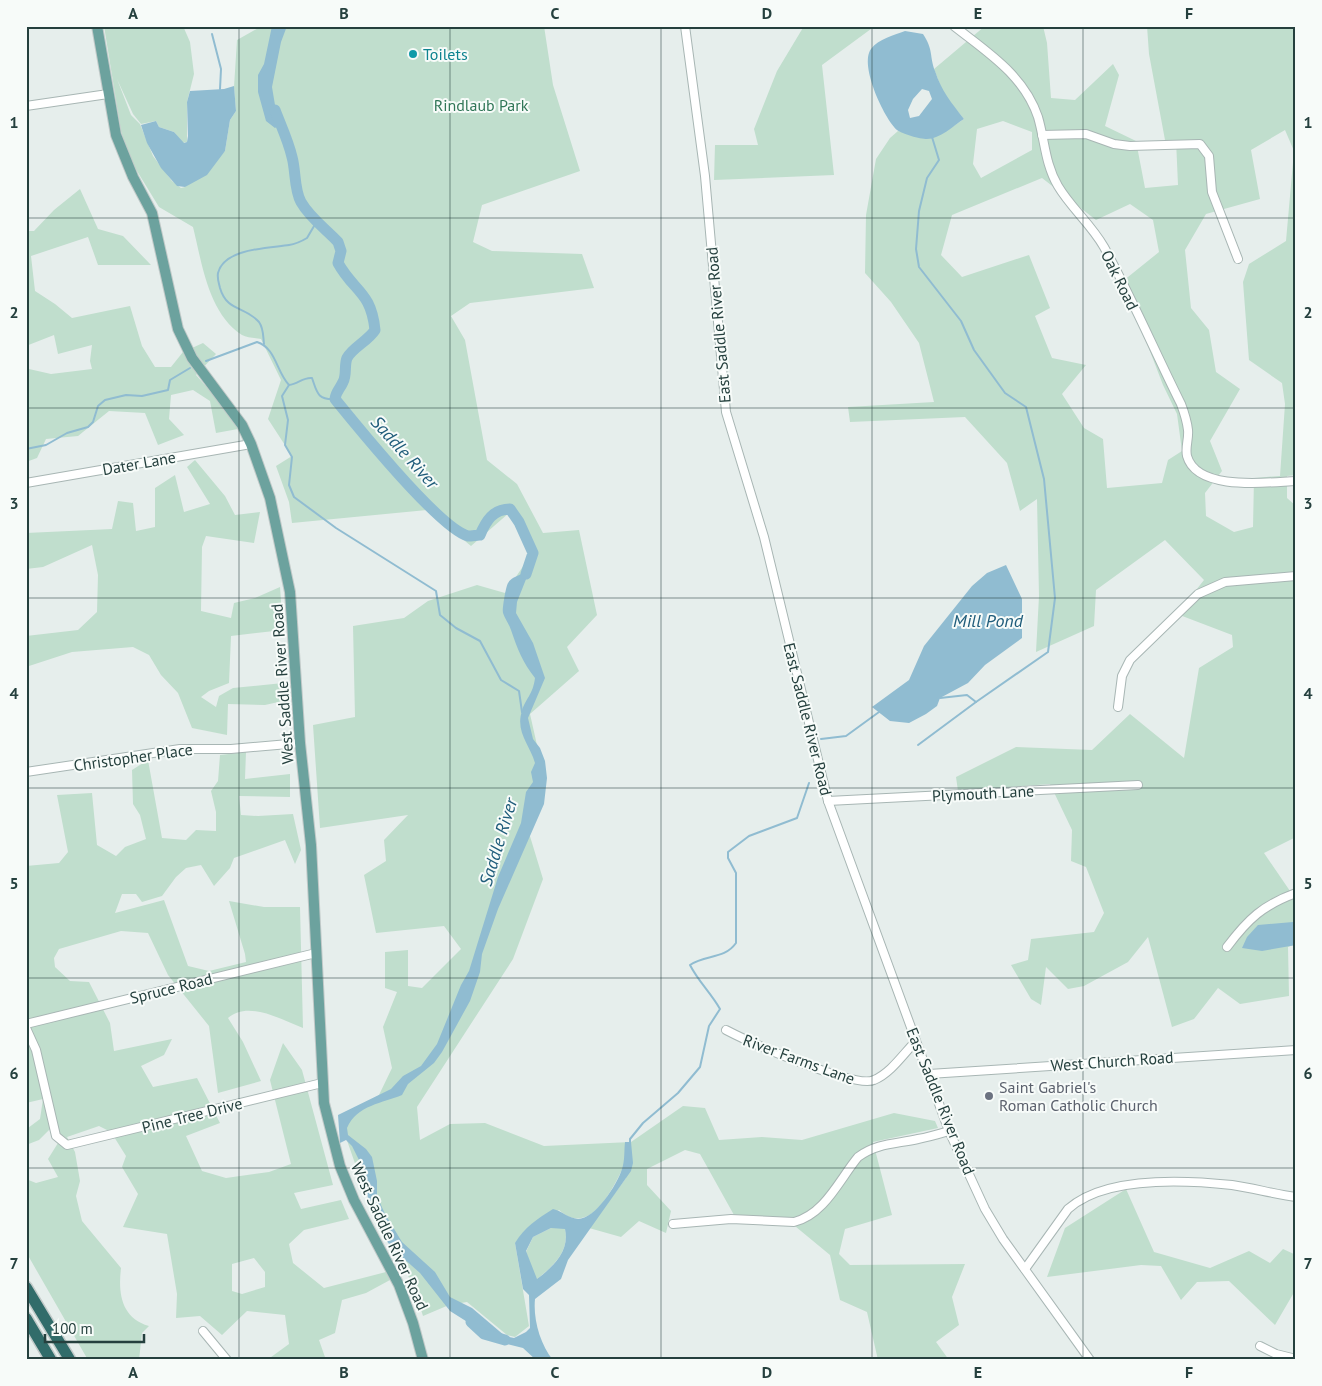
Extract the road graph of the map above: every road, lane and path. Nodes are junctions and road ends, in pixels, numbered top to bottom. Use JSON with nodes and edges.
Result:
{"nodes":[{"id":1,"x":97,"y":26,"type":"edge"},
{"id":2,"x":685,"y":26,"type":"edge"},
{"id":3,"x":954,"y":26,"type":"edge"},
{"id":4,"x":108,"y":94,"type":"junction"},
{"id":5,"x":26,"y":106,"type":"edge"},
{"id":6,"x":1042,"y":135,"type":"junction"},
{"id":7,"x":1238,"y":259,"type":"dead end"},
{"id":8,"x":251,"y":444,"type":"junction"},
{"id":9,"x":1296,"y":480,"type":"edge"},
{"id":10,"x":26,"y":483,"type":"edge"},
{"id":11,"x":1296,"y":576,"type":"edge"},
{"id":12,"x":1118,"y":707,"type":"dead end"},
{"id":13,"x":300,"y":743,"type":"junction"},
{"id":14,"x":26,"y":772,"type":"edge"},
{"id":15,"x":1138,"y":785,"type":"dead end"},
{"id":16,"x":828,"y":801,"type":"junction"},
{"id":17,"x":1296,"y":893,"type":"edge"},
{"id":18,"x":1227,"y":947,"type":"dead end"},
{"id":19,"x":316,"y":953,"type":"junction"},
{"id":20,"x":26,"y":1024,"type":"edge"},
{"id":21,"x":26,"y":1028,"type":"edge"},
{"id":22,"x":726,"y":1030,"type":"dead end"},
{"id":23,"x":916,"y":1041,"type":"junction"},
{"id":24,"x":1296,"y":1050,"type":"edge"},
{"id":25,"x":929,"y":1074,"type":"junction"},
{"id":26,"x":322,"y":1083,"type":"junction"},
{"id":27,"x":949,"y":1131,"type":"junction"},
{"id":28,"x":1296,"y":1198,"type":"edge"},
{"id":29,"x":673,"y":1224,"type":"dead end"},
{"id":30,"x":1026,"y":1269,"type":"junction"},
{"id":31,"x":26,"y":1287,"type":"edge"},
{"id":32,"x":26,"y":1318,"type":"edge"},
{"id":33,"x":203,"y":1332,"type":"dead end"},
{"id":34,"x":1260,"y":1346,"type":"dead end"},
{"id":35,"x":1296,"y":1359,"type":"edge"},
{"id":36,"x":51,"y":1360,"type":"edge"},
{"id":37,"x":70,"y":1360,"type":"edge"},
{"id":38,"x":226,"y":1360,"type":"edge"},
{"id":39,"x":423,"y":1360,"type":"edge"},
{"id":40,"x":1090,"y":1360,"type":"edge"}],
"edges":[{"from":1,"to":4,"type":"main road","name":"West Saddle River Road"},
{"from":2,"to":16,"type":"street","name":"East Saddle River Road"},
{"from":3,"to":6,"type":"street","name":"Oak Road"},
{"from":4,"to":5,"type":"street"},
{"from":4,"to":8,"type":"main road","name":"West Saddle River Road"},
{"from":6,"to":7,"type":"street"},
{"from":6,"to":9,"type":"street","name":"Oak Road"},
{"from":8,"to":10,"type":"street","name":"Dater Lane"},
{"from":8,"to":13,"type":"main road","name":"West Saddle River Road"},
{"from":11,"to":12,"type":"street"},
{"from":13,"to":14,"type":"street","name":"Christopher Place"},
{"from":13,"to":19,"type":"main road","name":"West Saddle River Road"},
{"from":15,"to":16,"type":"street","name":"Plymouth Lane"},
{"from":16,"to":23,"type":"street","name":"East Saddle River Road"},
{"from":17,"to":18,"type":"street"},
{"from":19,"to":20,"type":"street","name":"Spruce Road"},
{"from":19,"to":26,"type":"main road","name":"West Saddle River Road"},
{"from":21,"to":26,"type":"street","name":"Pine Tree Drive"},
{"from":22,"to":23,"type":"street","name":"River Farms Lane"},
{"from":23,"to":25,"type":"street","name":"East Saddle River Road"},
{"from":24,"to":25,"type":"street","name":"West Church Road"},
{"from":25,"to":27,"type":"street","name":"East Saddle River Road"},
{"from":26,"to":39,"type":"main road","name":"West Saddle River Road"},
{"from":27,"to":29,"type":"street"},
{"from":27,"to":30,"type":"street","name":"East Saddle River Road"},
{"from":28,"to":30,"type":"street"},
{"from":30,"to":40,"type":"street","name":"East Saddle River Road"},
{"from":31,"to":37,"type":"highway"},
{"from":32,"to":36,"type":"highway"},
{"from":33,"to":38,"type":"street"},
{"from":34,"to":35,"type":"street"}]}
